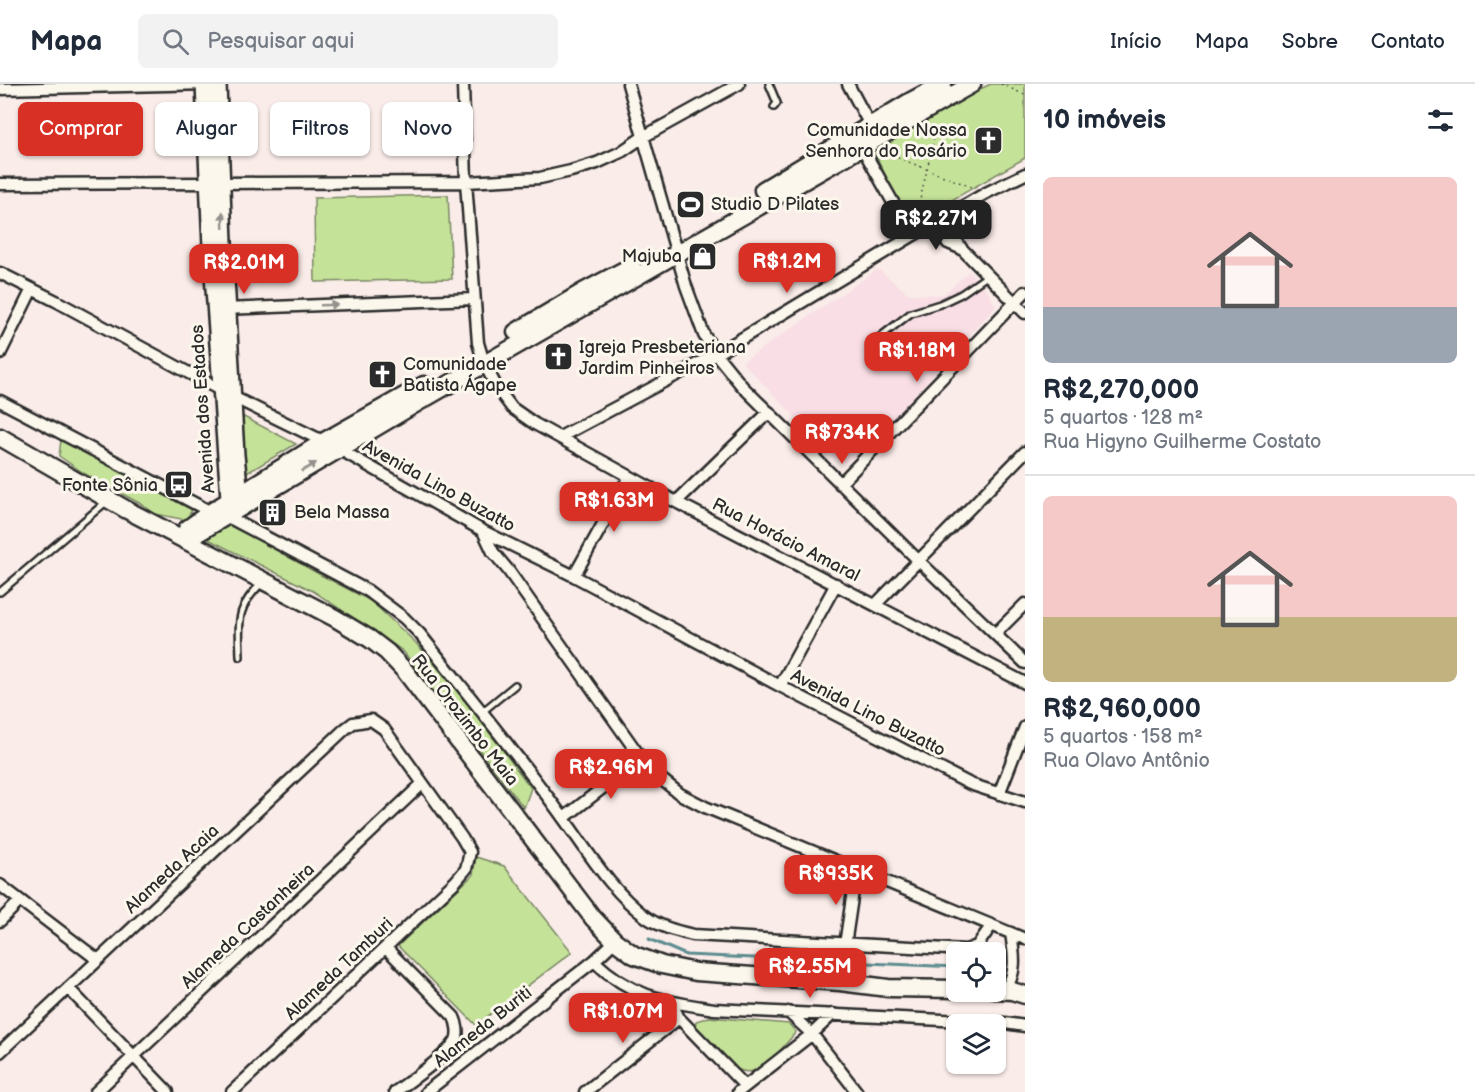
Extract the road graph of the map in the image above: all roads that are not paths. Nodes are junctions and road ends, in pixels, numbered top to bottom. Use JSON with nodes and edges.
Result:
{"nodes":[{"id":1,"x":210,"y":84,"type":"edge"},
{"id":2,"x":463,"y":84,"type":"edge"},
{"id":3,"x":628,"y":84,"type":"edge"},
{"id":4,"x":740,"y":84,"type":"edge"},
{"id":5,"x":769,"y":84,"type":"edge"},
{"id":6,"x":848,"y":84,"type":"edge"},
{"id":7,"x":943,"y":84,"type":"edge"},
{"id":8,"x":972,"y":84,"type":"edge"},
{"id":9,"x":0,"y":89,"type":"edge"},
{"id":10,"x":774,"y":107,"type":"dead end"},
{"id":11,"x":643,"y":137,"type":"junction"},
{"id":12,"x":866,"y":139,"type":"junction"},
{"id":13,"x":1025,"y":174,"type":"edge"},
{"id":14,"x":466,"y":182,"type":"junction"},
{"id":15,"x":0,"y":184,"type":"edge"},
{"id":16,"x":215,"y":184,"type":"junction"},
{"id":17,"x":943,"y":219,"type":"junction"},
{"id":18,"x":932,"y":226,"type":"junction"},
{"id":19,"x":912,"y":236,"type":"junction"},
{"id":20,"x":961,"y":248,"type":"junction"},
{"id":21,"x":676,"y":249,"type":"junction"},
{"id":22,"x":0,"y":273,"type":"edge"},
{"id":23,"x":987,"y":276,"type":"junction"},
{"id":24,"x":32,"y":290,"type":"junction"},
{"id":25,"x":1025,"y":292,"type":"edge"},
{"id":26,"x":474,"y":299,"type":"junction"},
{"id":27,"x":1014,"y":303,"type":"junction"},
{"id":28,"x":222,"y":309,"type":"junction"},
{"id":29,"x":1025,"y":313,"type":"edge"},
{"id":30,"x":876,"y":340,"type":"dead end"},
{"id":31,"x":0,"y":354,"type":"edge"},
{"id":32,"x":716,"y":354,"type":"junction"},
{"id":33,"x":483,"y":358,"type":"junction"},
{"id":34,"x":227,"y":393,"type":"junction"},
{"id":35,"x":0,"y":401,"type":"edge"},
{"id":36,"x":769,"y":412,"type":"junction"},
{"id":37,"x":0,"y":437,"type":"edge"},
{"id":38,"x":560,"y":437,"type":"junction"},
{"id":39,"x":323,"y":442,"type":"junction"},
{"id":40,"x":339,"y":449,"type":"junction"},
{"id":41,"x":1025,"y":452,"type":"edge"},
{"id":42,"x":629,"y":477,"type":"junction"},
{"id":43,"x":840,"y":484,"type":"junction"},
{"id":44,"x":109,"y":500,"type":"junction"},
{"id":45,"x":676,"y":502,"type":"junction"},
{"id":46,"x":234,"y":507,"type":"junction"},
{"id":47,"x":211,"y":512,"type":"junction"},
{"id":48,"x":483,"y":531,"type":"junction"},
{"id":49,"x":182,"y":538,"type":"junction"},
{"id":50,"x":511,"y":545,"type":"junction"},
{"id":51,"x":919,"y":561,"type":"junction"},
{"id":52,"x":508,"y":570,"type":"junction"},
{"id":53,"x":574,"y":576,"type":"junction"},
{"id":54,"x":264,"y":581,"type":"junction"},
{"id":55,"x":836,"y":584,"type":"junction"},
{"id":56,"x":0,"y":592,"type":"edge"},
{"id":57,"x":875,"y":604,"type":"junction"},
{"id":58,"x":1025,"y":604,"type":"edge"},
{"id":59,"x":996,"y":633,"type":"junction"},
{"id":60,"x":240,"y":657,"type":"dead end"},
{"id":61,"x":1025,"y":663,"type":"edge"},
{"id":62,"x":1025,"y":683,"type":"edge"},
{"id":63,"x":515,"y":685,"type":"dead end"},
{"id":64,"x":780,"y":687,"type":"junction"},
{"id":65,"x":481,"y":712,"type":"junction"},
{"id":66,"x":1025,"y":727,"type":"edge"},
{"id":67,"x":641,"y":758,"type":"junction"},
{"id":68,"x":422,"y":784,"type":"junction"},
{"id":69,"x":999,"y":794,"type":"junction"},
{"id":70,"x":1025,"y":802,"type":"edge"},
{"id":71,"x":564,"y":818,"type":"junction"},
{"id":72,"x":856,"y":871,"type":"junction"},
{"id":73,"x":0,"y":885,"type":"edge"},
{"id":74,"x":20,"y":901,"type":"junction"},
{"id":75,"x":0,"y":921,"type":"edge"},
{"id":76,"x":991,"y":926,"type":"junction"},
{"id":77,"x":1011,"y":933,"type":"junction"},
{"id":78,"x":1025,"y":939,"type":"edge"},
{"id":79,"x":615,"y":941,"type":"junction"},
{"id":80,"x":845,"y":945,"type":"junction"},
{"id":81,"x":386,"y":948,"type":"junction"},
{"id":82,"x":98,"y":960,"type":"junction"},
{"id":83,"x":594,"y":961,"type":"junction"},
{"id":84,"x":68,"y":988,"type":"junction"},
{"id":85,"x":946,"y":989,"type":"edge"},
{"id":86,"x":1012,"y":990,"type":"edge"},
{"id":87,"x":671,"y":1002,"type":"junction"},
{"id":88,"x":788,"y":1012,"type":"junction"},
{"id":89,"x":833,"y":1014,"type":"junction"},
{"id":90,"x":679,"y":1018,"type":"junction"},
{"id":91,"x":1025,"y":1026,"type":"edge"},
{"id":92,"x":812,"y":1034,"type":"junction"},
{"id":93,"x":0,"y":1052,"type":"edge"},
{"id":94,"x":134,"y":1056,"type":"junction"},
{"id":95,"x":742,"y":1089,"type":"edge"},
{"id":96,"x":96,"y":1092,"type":"edge"},
{"id":97,"x":168,"y":1092,"type":"edge"},
{"id":98,"x":232,"y":1092,"type":"edge"},
{"id":99,"x":395,"y":1092,"type":"edge"},
{"id":100,"x":426,"y":1092,"type":"edge"},
{"id":101,"x":585,"y":1092,"type":"edge"},
{"id":102,"x":857,"y":1092,"type":"edge"}],
"edges":[{"from":1,"to":9,"type":"street"},
{"from":1,"to":16,"type":"main road","name":"Avenida dos Estados"},
{"from":2,"to":14,"type":"street","name":"Rua Horácio Amaral"},
{"from":3,"to":11,"type":"street"},
{"from":4,"to":11,"type":"street"},
{"from":5,"to":10,"type":"lane"},
{"from":6,"to":12,"type":"street"},
{"from":7,"to":12,"type":"main road"},
{"from":8,"to":12,"type":"main road"},
{"from":11,"to":14,"type":"street"},
{"from":11,"to":21,"type":"street"},
{"from":12,"to":19,"type":"street"},
{"from":12,"to":21,"type":"main road"},
{"from":13,"to":17,"type":"street"},
{"from":14,"to":16,"type":"street"},
{"from":14,"to":26,"type":"street","name":"Rua Horácio Amaral"},
{"from":15,"to":16,"type":"street"},
{"from":16,"to":28,"type":"main road","name":"Avenida dos Estados"},
{"from":17,"to":18,"type":"street"},
{"from":17,"to":20,"type":"street"},
{"from":18,"to":19,"type":"street"},
{"from":18,"to":20,"type":"street"},
{"from":19,"to":32,"type":"street"},
{"from":20,"to":23,"type":"street"},
{"from":21,"to":32,"type":"street"},
{"from":21,"to":33,"type":"main road"},
{"from":22,"to":24,"type":"street","name":"Avenida Lino Buzatto"},
{"from":23,"to":27,"type":"street"},
{"from":23,"to":30,"type":"lane"},
{"from":24,"to":31,"type":"street"},
{"from":24,"to":34,"type":"street","name":"Avenida Lino Buzatto"},
{"from":25,"to":27,"type":"street"},
{"from":28,"to":26,"type":"street","one_way":true},
{"from":26,"to":33,"type":"street","name":"Rua Horácio Amaral"},
{"from":27,"to":29,"type":"street"},
{"from":27,"to":43,"type":"street"},
{"from":28,"to":34,"type":"main road","name":"Avenida dos Estados"},
{"from":32,"to":36,"type":"street"},
{"from":32,"to":38,"type":"street"},
{"from":33,"to":38,"type":"street","name":"Rua Horácio Amaral"},
{"from":33,"to":39,"type":"main road"},
{"from":33,"to":40,"type":"main road"},
{"from":34,"to":39,"type":"street","name":"Avenida Lino Buzatto"},
{"from":34,"to":46,"type":"main road","name":"Avenida dos Estados"},
{"from":35,"to":47,"type":"street"},
{"from":36,"to":43,"type":"street"},
{"from":36,"to":45,"type":"street"},
{"from":37,"to":44,"type":"main road","name":"Rua Orozimbo Maia"},
{"from":38,"to":42,"type":"street","name":"Rua Horácio Amaral"},
{"from":39,"to":40,"type":"street","name":"Avenida Lino Buzatto"},
{"from":39,"to":46,"type":"main road"},
{"from":46,"to":40,"type":"main road","one_way":true},
{"from":40,"to":48,"type":"street","name":"Avenida Lino Buzatto"},
{"from":41,"to":51,"type":"street"},
{"from":42,"to":45,"type":"street","name":"Rua Horácio Amaral"},
{"from":42,"to":53,"type":"street"},
{"from":43,"to":51,"type":"street"},
{"from":44,"to":49,"type":"main road","name":"Rua Orozimbo Maia"},
{"from":44,"to":56,"type":"lane"},
{"from":45,"to":55,"type":"street","name":"Rua Horácio Amaral"},
{"from":46,"to":47,"type":"main road"},
{"from":46,"to":49,"type":"main road"},
{"from":46,"to":65,"type":"street"},
{"from":47,"to":49,"type":"main road"},
{"from":48,"to":50,"type":"street","name":"Avenida Lino Buzatto"},
{"from":48,"to":52,"type":"street"},
{"from":49,"to":54,"type":"main road","name":"Rua Orozimbo Maia"},
{"from":50,"to":52,"type":"street"},
{"from":50,"to":53,"type":"street","name":"Avenida Lino Buzatto"},
{"from":51,"to":57,"type":"street"},
{"from":51,"to":59,"type":"street"},
{"from":52,"to":67,"type":"street"},
{"from":53,"to":64,"type":"street","name":"Avenida Lino Buzatto"},
{"from":54,"to":60,"type":"lane"},
{"from":54,"to":79,"type":"main road","name":"Rua Orozimbo Maia"},
{"from":55,"to":57,"type":"street","name":"Rua Horácio Amaral"},
{"from":55,"to":64,"type":"street"},
{"from":57,"to":62,"type":"street","name":"Rua Horácio Amaral"},
{"from":58,"to":59,"type":"street"},
{"from":59,"to":61,"type":"street"},
{"from":63,"to":65,"type":"lane"},
{"from":64,"to":69,"type":"street","name":"Avenida Lino Buzatto"},
{"from":65,"to":71,"type":"street"},
{"from":66,"to":69,"type":"street"},
{"from":67,"to":71,"type":"street"},
{"from":67,"to":72,"type":"street"},
{"from":68,"to":81,"type":"street","name":"Alameda Tamburi"},
{"from":68,"to":82,"type":"street","name":"Alameda Acaia"},
{"from":68,"to":94,"type":"street","name":"Alameda Castanheira"},
{"from":69,"to":70,"type":"street","name":"Avenida Lino Buzatto"},
{"from":71,"to":80,"type":"street"},
{"from":72,"to":76,"type":"street"},
{"from":72,"to":80,"type":"street"},
{"from":73,"to":74,"type":"street"},
{"from":74,"to":75,"type":"street"},
{"from":74,"to":82,"type":"street"},
{"from":76,"to":77,"type":"street"},
{"from":76,"to":80,"type":"street"},
{"from":77,"to":78,"type":"street"},
{"from":77,"to":86,"type":"street"},
{"from":79,"to":83,"type":"street","name":"Alameda Buriti"},
{"from":79,"to":85,"type":"main road","name":"Rua Orozimbo Maia"},
{"from":81,"to":98,"type":"street","name":"Alameda Tamburi"},
{"from":81,"to":99,"type":"street"},
{"from":82,"to":84,"type":"street","name":"Alameda Acaia"},
{"from":83,"to":87,"type":"street"},
{"from":83,"to":100,"type":"street","name":"Alameda Buriti"},
{"from":84,"to":93,"type":"street","name":"Alameda Acaia"},
{"from":84,"to":94,"type":"street"},
{"from":87,"to":88,"type":"street"},
{"from":87,"to":90,"type":"street"},
{"from":88,"to":89,"type":"street"},
{"from":88,"to":92,"type":"street"},
{"from":89,"to":91,"type":"street"},
{"from":89,"to":92,"type":"street"},
{"from":90,"to":95,"type":"street"},
{"from":90,"to":101,"type":"street"},
{"from":92,"to":95,"type":"street"},
{"from":92,"to":102,"type":"street"},
{"from":94,"to":96,"type":"street","name":"Alameda Castanheira"},
{"from":94,"to":97,"type":"street"}]}
